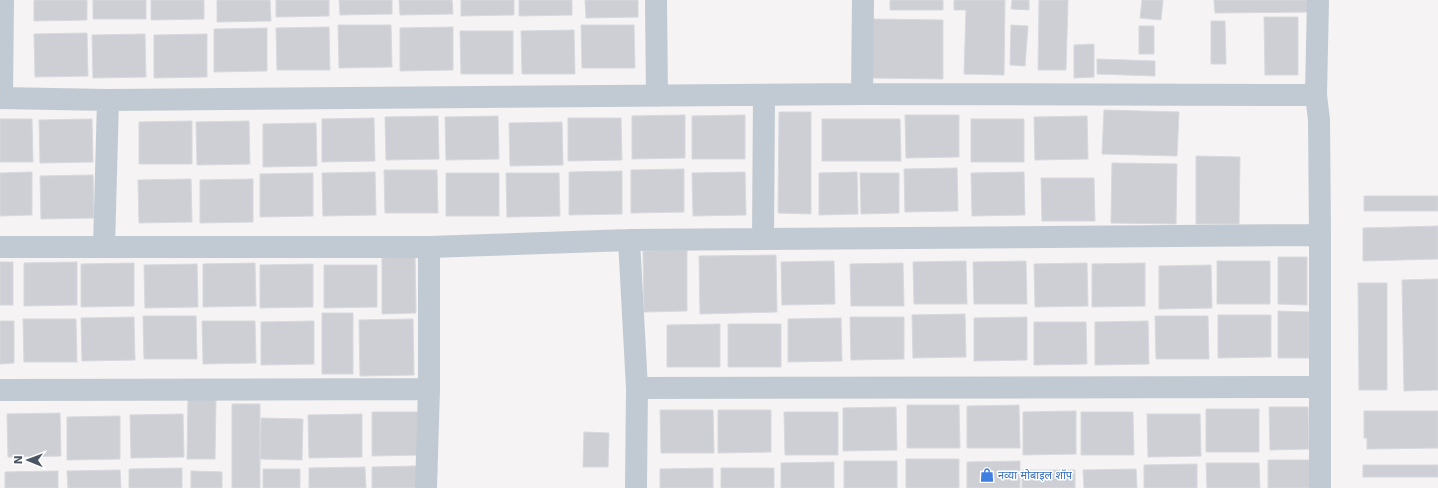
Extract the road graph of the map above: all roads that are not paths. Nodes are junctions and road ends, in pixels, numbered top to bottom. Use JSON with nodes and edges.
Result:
{"nodes":[{"id":1,"x":2,"y":0,"type":"edge"},
{"id":2,"x":656,"y":0,"type":"edge"},
{"id":3,"x":863,"y":0,"type":"edge"},
{"id":4,"x":1318,"y":0,"type":"edge"},
{"id":5,"x":862,"y":94,"type":"junction"},
{"id":6,"x":764,"y":95,"type":"junction"},
{"id":7,"x":1316,"y":95,"type":"junction"},
{"id":8,"x":657,"y":96,"type":"junction"},
{"id":9,"x":1,"y":98,"type":"edge"},
{"id":10,"x":108,"y":100,"type":"junction"},
{"id":11,"x":1320,"y":235,"type":"junction"},
{"id":12,"x":762,"y":239,"type":"junction"},
{"id":13,"x":629,"y":240,"type":"junction"},
{"id":14,"x":0,"y":247,"type":"edge"},
{"id":15,"x":104,"y":247,"type":"junction"},
{"id":16,"x":429,"y":247,"type":"junction"},
{"id":17,"x":1320,"y":387,"type":"junction"},
{"id":18,"x":637,"y":388,"type":"junction"},
{"id":19,"x":0,"y":390,"type":"edge"},
{"id":20,"x":429,"y":390,"type":"junction"},
{"id":21,"x":426,"y":488,"type":"edge"},
{"id":22,"x":636,"y":488,"type":"edge"},
{"id":23,"x":1320,"y":488,"type":"edge"}],
"edges":[{"from":1,"to":9,"type":"street"},
{"from":2,"to":8,"type":"street"},
{"from":3,"to":5,"type":"street"},
{"from":4,"to":7,"type":"street"},
{"from":5,"to":6,"type":"street"},
{"from":5,"to":7,"type":"street"},
{"from":6,"to":8,"type":"street"},
{"from":6,"to":12,"type":"street"},
{"from":7,"to":11,"type":"street"},
{"from":8,"to":10,"type":"street"},
{"from":9,"to":10,"type":"street"},
{"from":10,"to":15,"type":"street"},
{"from":11,"to":12,"type":"street"},
{"from":11,"to":17,"type":"street"},
{"from":12,"to":13,"type":"street"},
{"from":13,"to":16,"type":"street"},
{"from":13,"to":18,"type":"street"},
{"from":14,"to":15,"type":"street"},
{"from":15,"to":16,"type":"street"},
{"from":16,"to":20,"type":"street"},
{"from":17,"to":18,"type":"street"},
{"from":17,"to":23,"type":"street"},
{"from":18,"to":22,"type":"street"},
{"from":19,"to":20,"type":"street"},
{"from":20,"to":21,"type":"street"}]}
